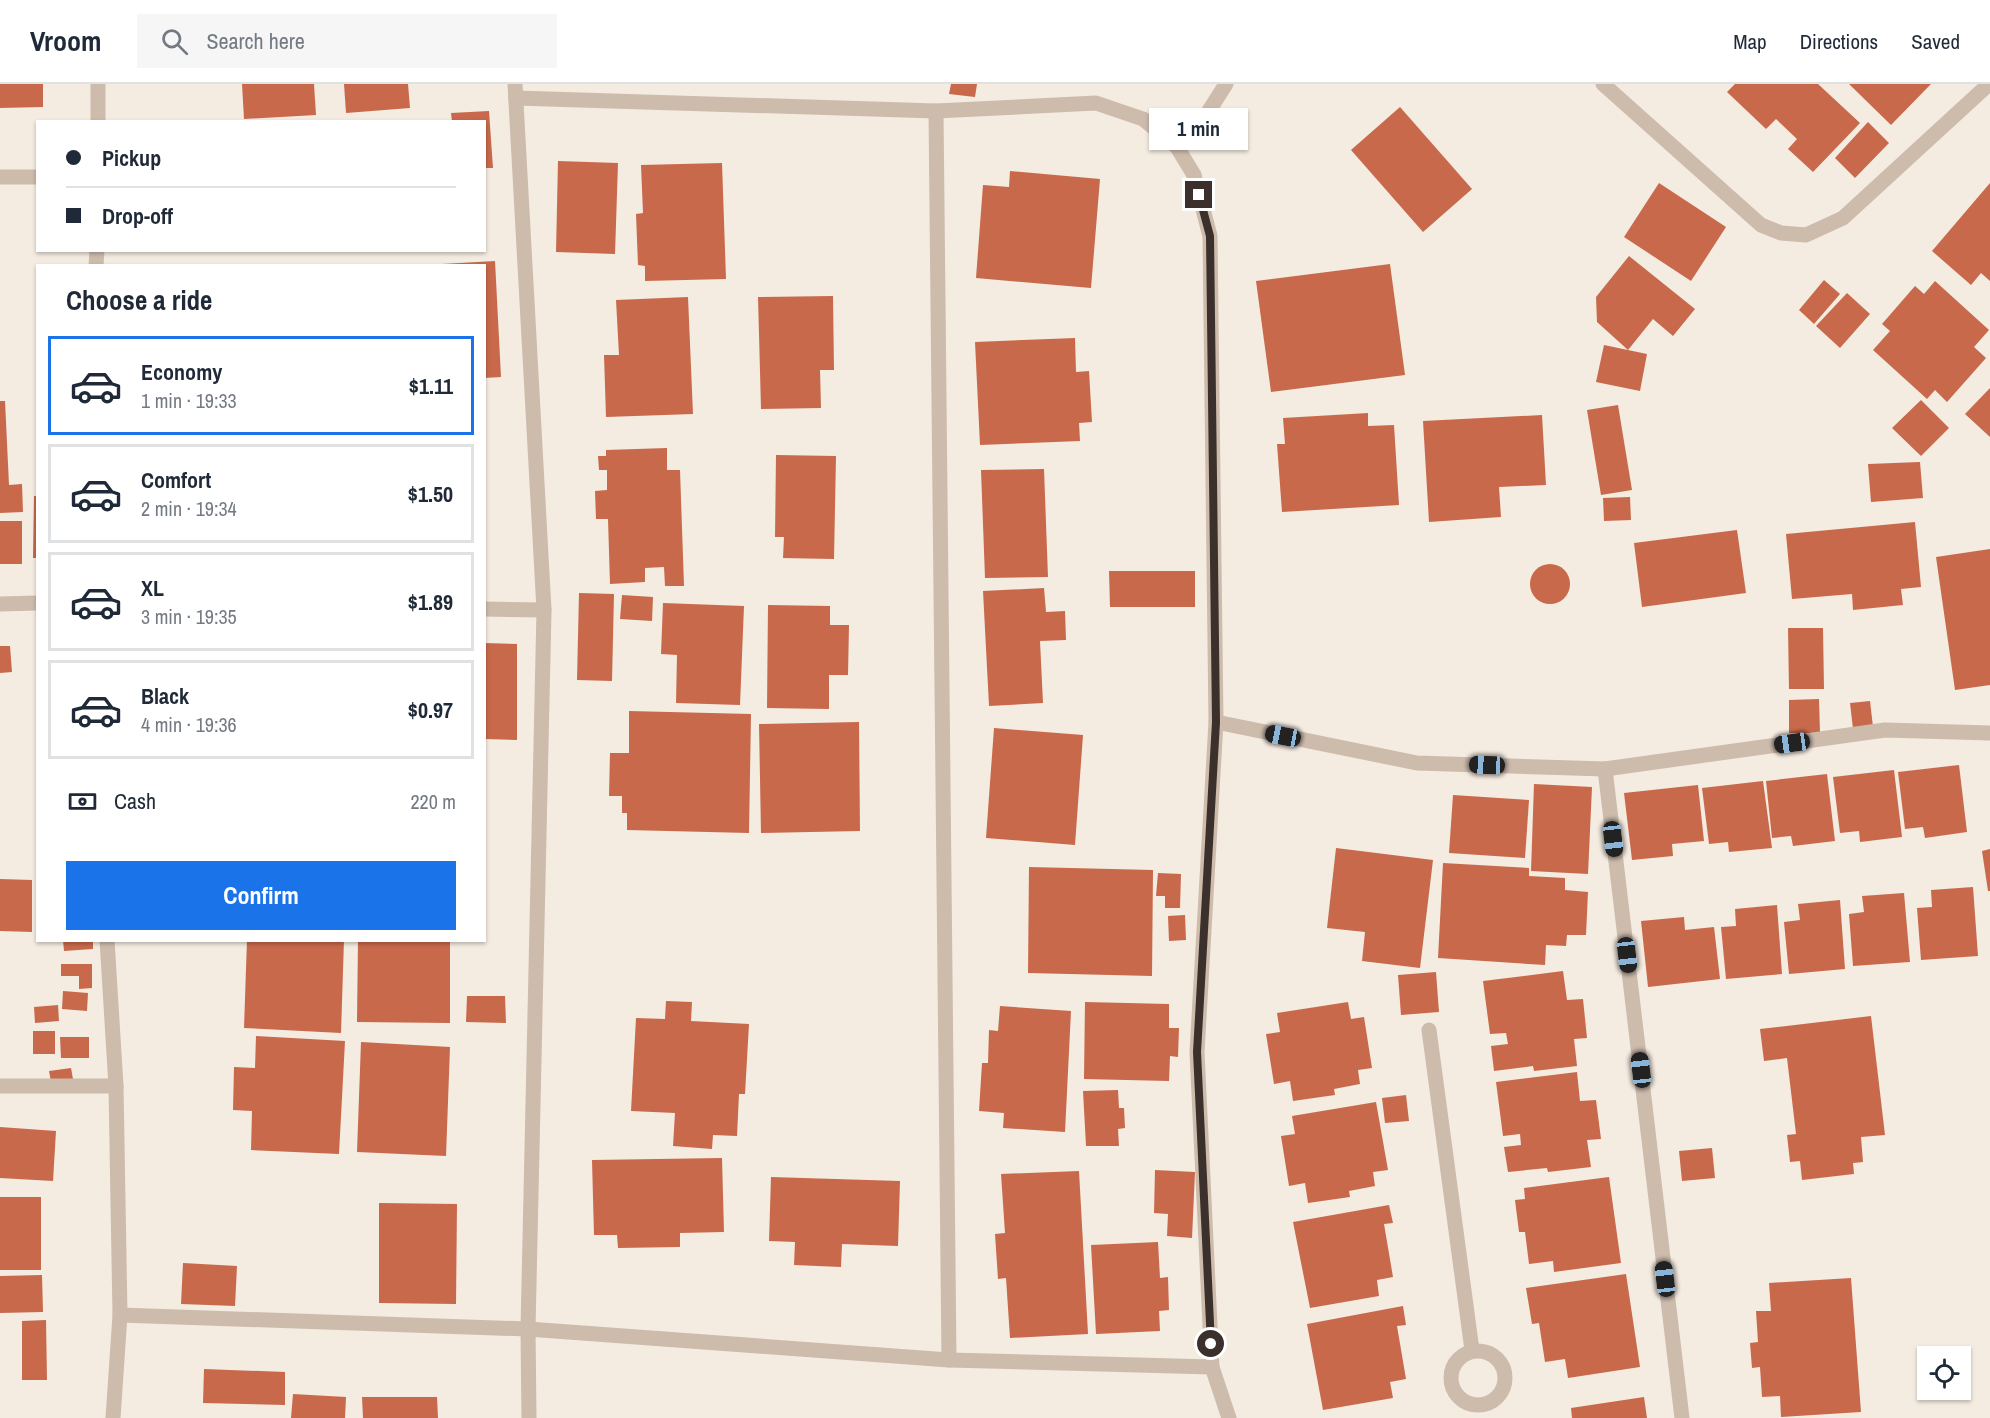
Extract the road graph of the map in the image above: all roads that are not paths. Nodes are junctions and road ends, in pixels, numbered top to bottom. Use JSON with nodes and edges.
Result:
{"nodes":[{"id":1,"x":98,"y":84,"type":"edge"},
{"id":2,"x":1226,"y":84,"type":"edge"},
{"id":3,"x":1603,"y":84,"type":"edge"},
{"id":4,"x":1989,"y":84,"type":"edge"},
{"id":5,"x":516,"y":91,"type":"edge"},
{"id":6,"x":936,"y":111,"type":"junction"},
{"id":7,"x":98,"y":120,"type":"edge"},
{"id":8,"x":1177,"y":147,"type":"junction"},
{"id":9,"x":0,"y":177,"type":"edge"},
{"id":10,"x":36,"y":177,"type":"edge"},
{"id":11,"x":36,"y":603,"type":"edge"},
{"id":12,"x":0,"y":604,"type":"edge"},
{"id":13,"x":486,"y":609,"type":"edge"},
{"id":14,"x":544,"y":610,"type":"junction"},
{"id":15,"x":1216,"y":722,"type":"junction"},
{"id":16,"x":1990,"y":733,"type":"edge"},
{"id":17,"x":1605,"y":769,"type":"junction"},
{"id":18,"x":107,"y":942,"type":"edge"},
{"id":19,"x":1429,"y":1030,"type":"dead end"},
{"id":20,"x":0,"y":1086,"type":"edge"},
{"id":21,"x":116,"y":1086,"type":"junction"},
{"id":22,"x":120,"y":1315,"type":"junction"},
{"id":23,"x":528,"y":1329,"type":"junction"},
{"id":24,"x":1472,"y":1350,"type":"junction"},
{"id":25,"x":949,"y":1360,"type":"junction"},
{"id":26,"x":1212,"y":1367,"type":"junction"},
{"id":27,"x":1484,"y":1412,"type":"edge"},
{"id":28,"x":113,"y":1418,"type":"edge"},
{"id":29,"x":529,"y":1418,"type":"edge"},
{"id":30,"x":1229,"y":1418,"type":"edge"},
{"id":31,"x":1682,"y":1418,"type":"edge"}],
"edges":[{"from":1,"to":7,"type":"street"},
{"from":2,"to":8,"type":"street"},
{"from":3,"to":4,"type":"street"},
{"from":5,"to":6,"type":"street"},
{"from":5,"to":14,"type":"street"},
{"from":6,"to":8,"type":"street"},
{"from":6,"to":25,"type":"street"},
{"from":8,"to":15,"type":"street"},
{"from":9,"to":10,"type":"street"},
{"from":11,"to":12,"type":"street"},
{"from":13,"to":14,"type":"street"},
{"from":14,"to":23,"type":"street"},
{"from":15,"to":17,"type":"street"},
{"from":15,"to":26,"type":"street"},
{"from":16,"to":17,"type":"street"},
{"from":17,"to":31,"type":"street"},
{"from":18,"to":21,"type":"street"},
{"from":19,"to":24,"type":"street"},
{"from":20,"to":21,"type":"street"},
{"from":21,"to":22,"type":"street"},
{"from":22,"to":23,"type":"street"},
{"from":22,"to":28,"type":"street"},
{"from":23,"to":25,"type":"street"},
{"from":23,"to":29,"type":"street"},
{"from":24,"to":27,"type":"street"},
{"from":24,"to":27,"type":"street"},
{"from":25,"to":26,"type":"street"},
{"from":26,"to":30,"type":"street"}]}
